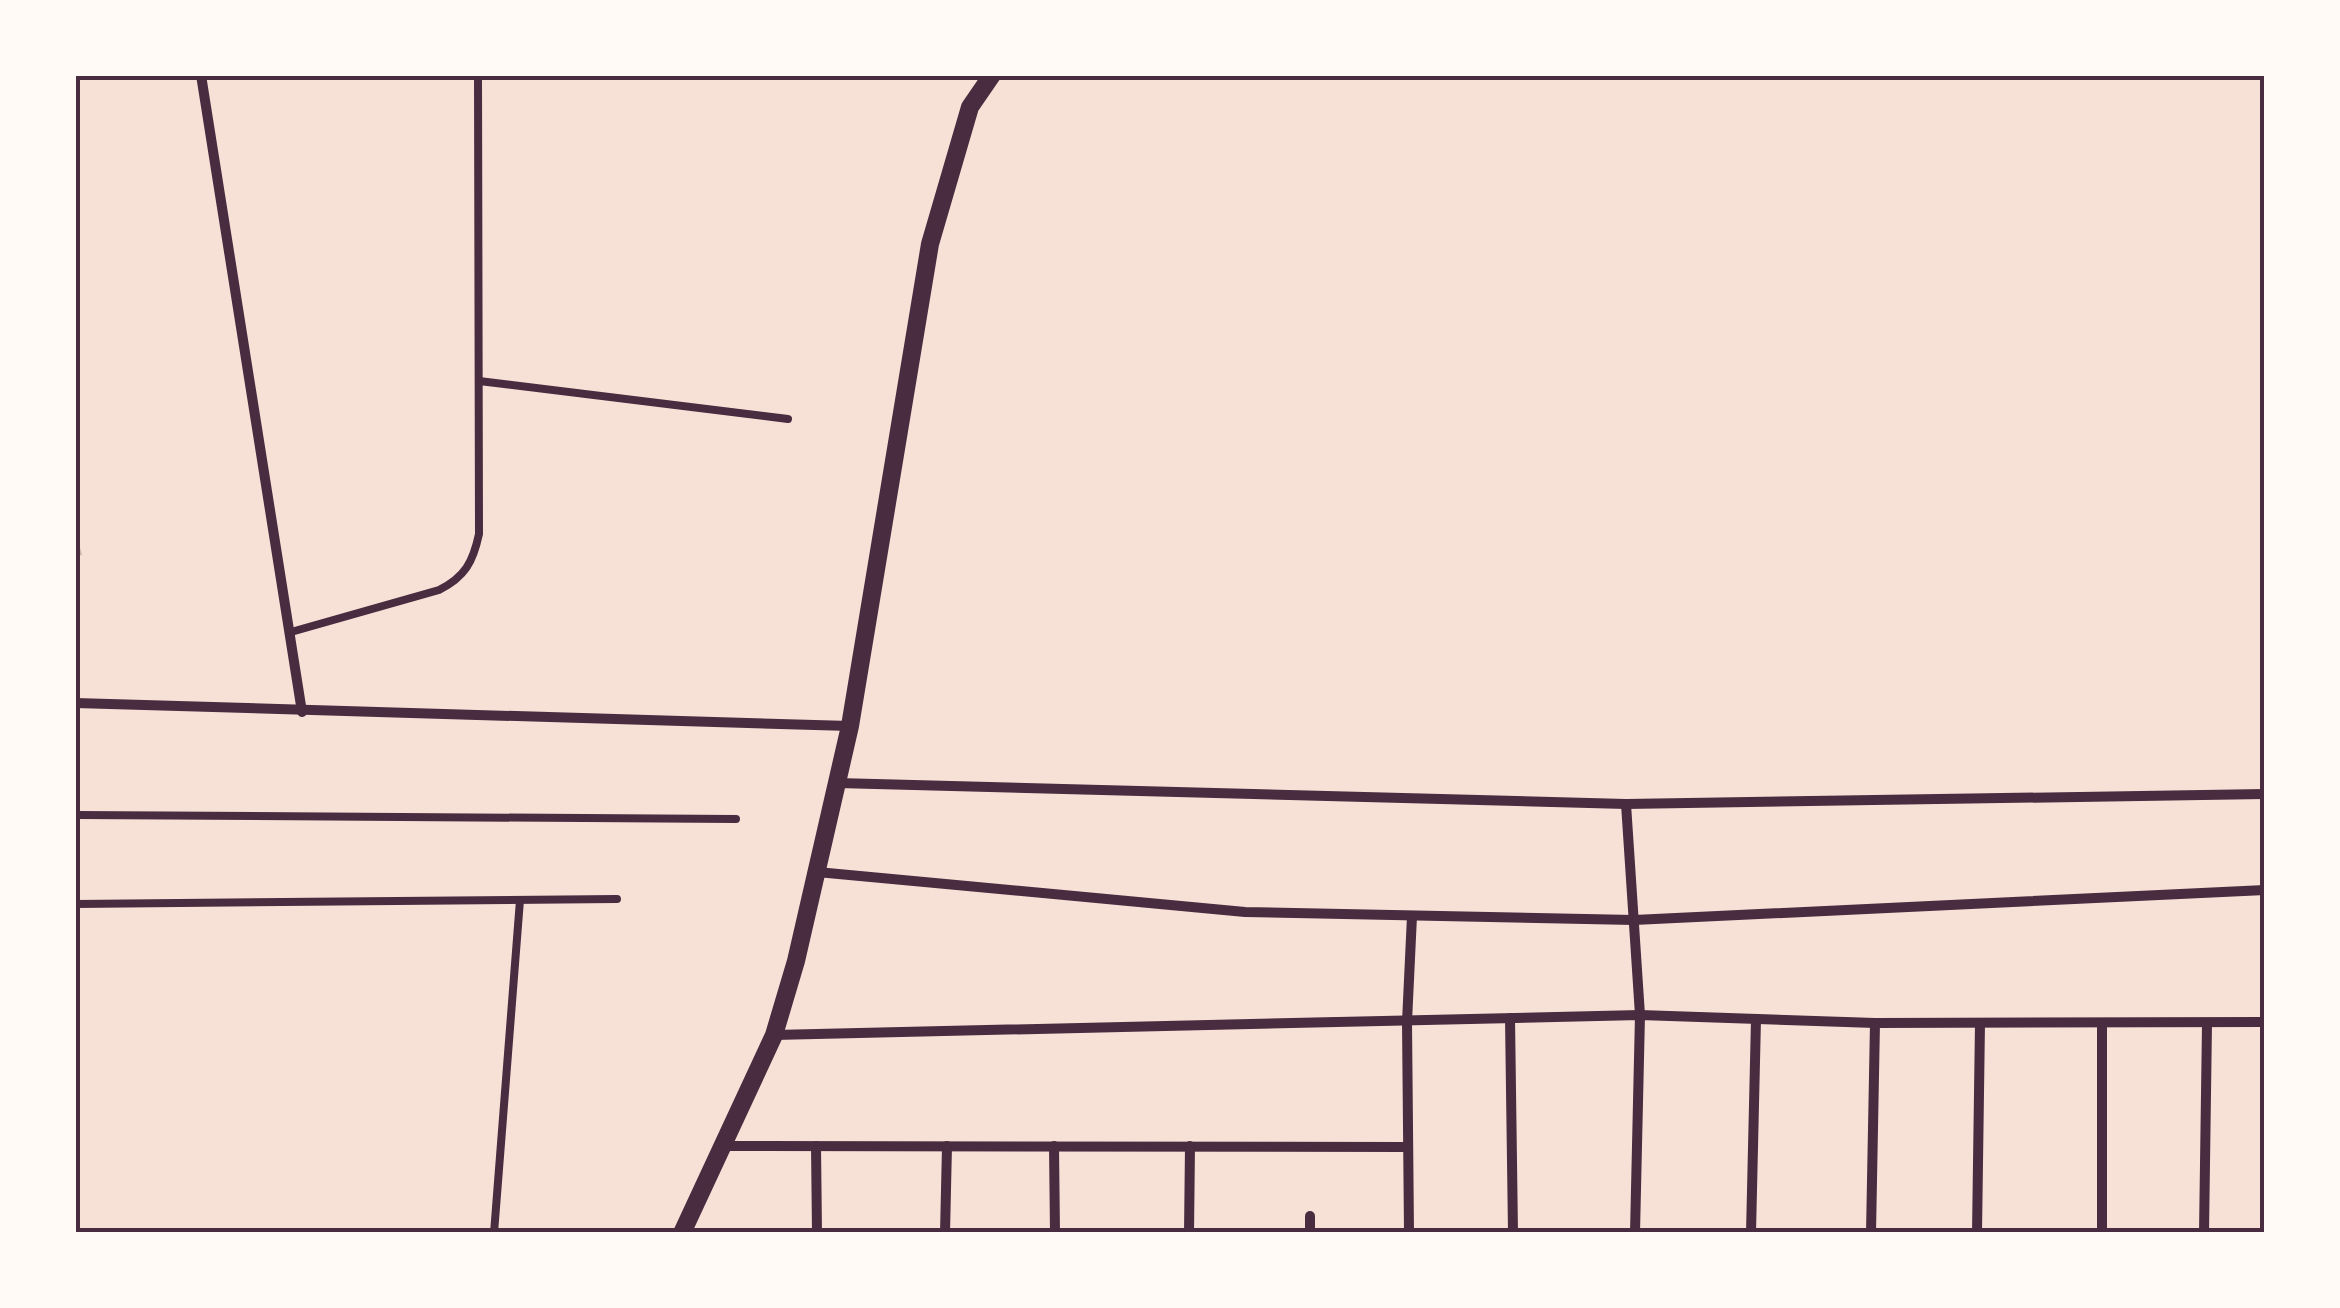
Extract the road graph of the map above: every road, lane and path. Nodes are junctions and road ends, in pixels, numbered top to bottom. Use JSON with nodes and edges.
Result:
{"nodes":[{"id":1,"x":201,"y":75,"type":"edge"},
{"id":2,"x":478,"y":75,"type":"edge"},
{"id":3,"x":992,"y":75,"type":"edge"},
{"id":4,"x":479,"y":381,"type":"junction"},
{"id":5,"x":788,"y":419,"type":"dead end"},
{"id":6,"x":291,"y":632,"type":"junction"},
{"id":7,"x":75,"y":703,"type":"edge"},
{"id":8,"x":302,"y":712,"type":"junction"},
{"id":9,"x":850,"y":726,"type":"junction"},
{"id":10,"x":838,"y":782,"type":"junction"},
{"id":11,"x":2265,"y":794,"type":"edge"},
{"id":12,"x":1626,"y":804,"type":"junction"},
{"id":13,"x":75,"y":815,"type":"edge"},
{"id":14,"x":736,"y":819,"type":"dead end"},
{"id":15,"x":816,"y":872,"type":"junction"},
{"id":16,"x":2265,"y":890,"type":"edge"},
{"id":17,"x":617,"y":899,"type":"dead end"},
{"id":18,"x":520,"y":900,"type":"junction"},
{"id":19,"x":75,"y":904,"type":"edge"},
{"id":20,"x":1412,"y":916,"type":"junction"},
{"id":21,"x":1634,"y":920,"type":"junction"},
{"id":22,"x":1640,"y":1015,"type":"junction"},
{"id":23,"x":1510,"y":1018,"type":"junction"},
{"id":24,"x":1756,"y":1019,"type":"junction"},
{"id":25,"x":1407,"y":1022,"type":"junction"},
{"id":26,"x":2265,"y":1022,"type":"edge"},
{"id":27,"x":1875,"y":1023,"type":"junction"},
{"id":28,"x":1980,"y":1023,"type":"junction"},
{"id":29,"x":2102,"y":1024,"type":"junction"},
{"id":30,"x":2207,"y":1024,"type":"junction"},
{"id":31,"x":774,"y":1035,"type":"junction"},
{"id":32,"x":722,"y":1146,"type":"junction"},
{"id":33,"x":816,"y":1146,"type":"junction"},
{"id":34,"x":948,"y":1146,"type":"junction"},
{"id":35,"x":1054,"y":1146,"type":"junction"},
{"id":36,"x":1190,"y":1146,"type":"junction"},
{"id":37,"x":1408,"y":1146,"type":"junction"},
{"id":38,"x":1310,"y":1216,"type":"dead end"},
{"id":39,"x":494,"y":1233,"type":"edge"},
{"id":40,"x":682,"y":1233,"type":"edge"},
{"id":41,"x":817,"y":1233,"type":"edge"},
{"id":42,"x":945,"y":1233,"type":"edge"},
{"id":43,"x":1054,"y":1233,"type":"edge"},
{"id":44,"x":1188,"y":1233,"type":"edge"},
{"id":45,"x":1310,"y":1233,"type":"edge"},
{"id":46,"x":1409,"y":1233,"type":"edge"},
{"id":47,"x":1513,"y":1233,"type":"edge"},
{"id":48,"x":1635,"y":1233,"type":"edge"},
{"id":49,"x":1752,"y":1233,"type":"edge"},
{"id":50,"x":1871,"y":1233,"type":"edge"},
{"id":51,"x":1978,"y":1233,"type":"edge"},
{"id":52,"x":2102,"y":1233,"type":"edge"},
{"id":53,"x":2204,"y":1233,"type":"edge"}],
"edges":[{"from":1,"to":6,"type":"street"},
{"from":2,"to":4,"type":"lane"},
{"from":3,"to":9,"type":"street"},
{"from":4,"to":5,"type":"lane"},
{"from":4,"to":6,"type":"lane"},
{"from":6,"to":8,"type":"street"},
{"from":7,"to":8,"type":"street"},
{"from":8,"to":9,"type":"street"},
{"from":9,"to":10,"type":"street"},
{"from":10,"to":12,"type":"street"},
{"from":10,"to":15,"type":"street"},
{"from":11,"to":12,"type":"street"},
{"from":12,"to":21,"type":"street"},
{"from":13,"to":14,"type":"lane"},
{"from":15,"to":20,"type":"street"},
{"from":15,"to":31,"type":"street"},
{"from":16,"to":21,"type":"street"},
{"from":17,"to":18,"type":"lane"},
{"from":18,"to":19,"type":"lane"},
{"from":18,"to":39,"type":"lane"},
{"from":20,"to":21,"type":"street"},
{"from":20,"to":25,"type":"street"},
{"from":21,"to":22,"type":"street"},
{"from":22,"to":23,"type":"street"},
{"from":22,"to":24,"type":"street"},
{"from":22,"to":48,"type":"street"},
{"from":23,"to":25,"type":"street"},
{"from":23,"to":47,"type":"street"},
{"from":24,"to":27,"type":"street"},
{"from":24,"to":49,"type":"street"},
{"from":25,"to":31,"type":"street"},
{"from":25,"to":37,"type":"street"},
{"from":26,"to":30,"type":"street"},
{"from":27,"to":28,"type":"street"},
{"from":27,"to":50,"type":"street"},
{"from":28,"to":29,"type":"street"},
{"from":28,"to":51,"type":"street"},
{"from":29,"to":30,"type":"street"},
{"from":29,"to":52,"type":"street"},
{"from":30,"to":53,"type":"street"},
{"from":31,"to":32,"type":"street"},
{"from":32,"to":33,"type":"street"},
{"from":32,"to":40,"type":"street"},
{"from":33,"to":34,"type":"street"},
{"from":33,"to":41,"type":"street"},
{"from":34,"to":35,"type":"street"},
{"from":34,"to":42,"type":"street"},
{"from":35,"to":36,"type":"street"},
{"from":35,"to":43,"type":"street"},
{"from":36,"to":37,"type":"street"},
{"from":36,"to":44,"type":"street"},
{"from":37,"to":46,"type":"street"},
{"from":38,"to":45,"type":"street"}]}
